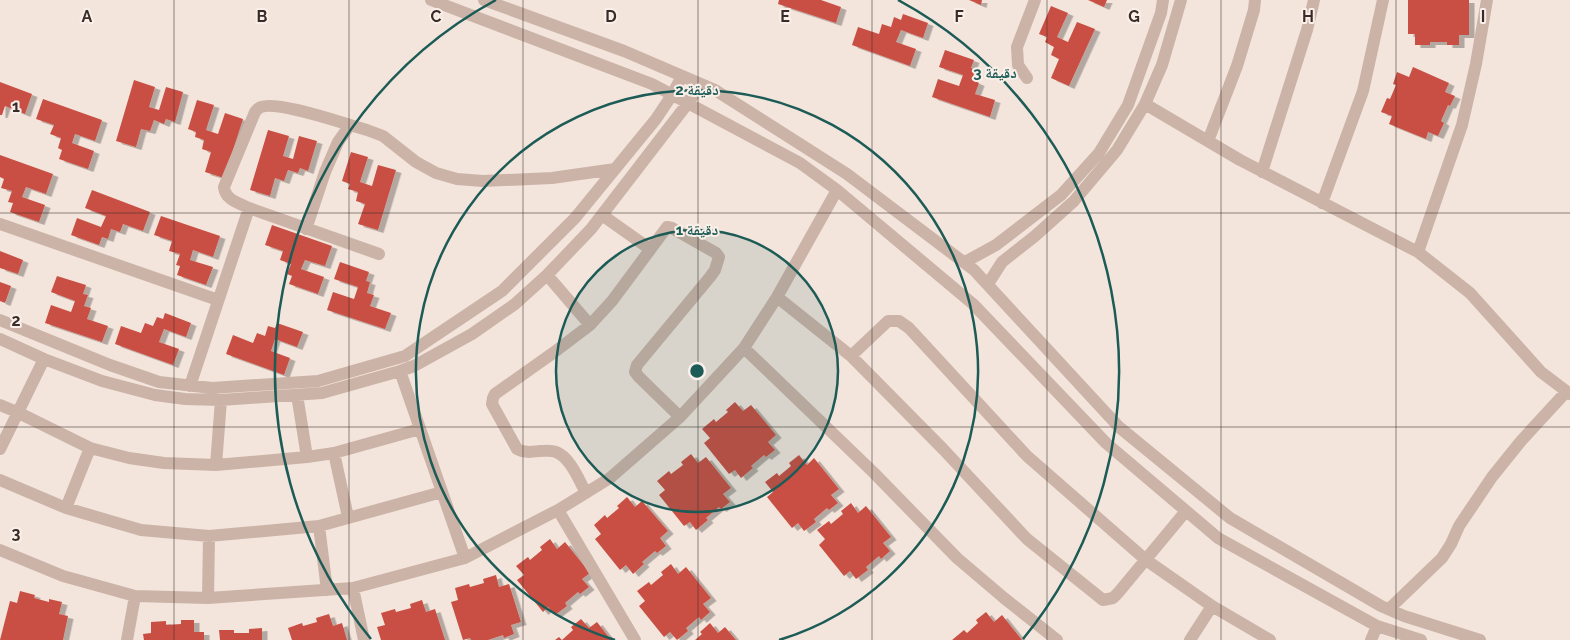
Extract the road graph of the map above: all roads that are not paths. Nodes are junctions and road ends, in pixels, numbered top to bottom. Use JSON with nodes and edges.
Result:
{"nodes":[{"id":1,"x":432,"y":0,"type":"edge"},
{"id":2,"x":484,"y":0,"type":"edge"},
{"id":3,"x":1035,"y":0,"type":"edge"},
{"id":4,"x":1163,"y":0,"type":"edge"},
{"id":5,"x":1181,"y":0,"type":"edge"},
{"id":6,"x":1255,"y":0,"type":"edge"},
{"id":7,"x":1314,"y":0,"type":"edge"},
{"id":8,"x":1383,"y":0,"type":"edge"},
{"id":9,"x":1487,"y":0,"type":"edge"},
{"id":10,"x":682,"y":76,"type":"junction"},
{"id":11,"x":1027,"y":78,"type":"dead end"},
{"id":12,"x":701,"y":84,"type":"junction"},
{"id":13,"x":672,"y":95,"type":"junction"},
{"id":14,"x":688,"y":104,"type":"junction"},
{"id":15,"x":1145,"y":104,"type":"junction"},
{"id":16,"x":350,"y":125,"type":"junction"},
{"id":17,"x":1208,"y":141,"type":"junction"},
{"id":18,"x":615,"y":169,"type":"junction"},
{"id":19,"x":1262,"y":172,"type":"junction"},
{"id":20,"x":837,"y":190,"type":"junction"},
{"id":21,"x":1322,"y":203,"type":"junction"},
{"id":22,"x":249,"y":208,"type":"junction"},
{"id":23,"x":602,"y":214,"type":"junction"},
{"id":24,"x":0,"y":224,"type":"edge"},
{"id":25,"x":306,"y":229,"type":"junction"},
{"id":26,"x":650,"y":249,"type":"junction"},
{"id":27,"x":1418,"y":252,"type":"junction"},
{"id":28,"x":379,"y":254,"type":"dead end"},
{"id":29,"x":966,"y":262,"type":"junction"},
{"id":30,"x":547,"y":275,"type":"junction"},
{"id":31,"x":988,"y":284,"type":"junction"},
{"id":32,"x":776,"y":297,"type":"junction"},
{"id":33,"x":218,"y":300,"type":"junction"},
{"id":34,"x":0,"y":320,"type":"edge"},
{"id":35,"x":590,"y":325,"type":"junction"},
{"id":36,"x":0,"y":339,"type":"edge"},
{"id":37,"x":744,"y":348,"type":"junction"},
{"id":38,"x":851,"y":356,"type":"junction"},
{"id":39,"x":44,"y":359,"type":"junction"},
{"id":40,"x":400,"y":371,"type":"junction"},
{"id":41,"x":190,"y":386,"type":"junction"},
{"id":42,"x":1568,"y":393,"type":"edge"},
{"id":43,"x":297,"y":395,"type":"junction"},
{"id":44,"x":220,"y":400,"type":"junction"},
{"id":45,"x":0,"y":405,"type":"edge"},
{"id":46,"x":18,"y":412,"type":"junction"},
{"id":47,"x":680,"y":417,"type":"junction"},
{"id":48,"x":420,"y":429,"type":"junction"},
{"id":49,"x":90,"y":448,"type":"junction"},
{"id":50,"x":0,"y":449,"type":"edge"},
{"id":51,"x":334,"y":453,"type":"junction"},
{"id":52,"x":307,"y":457,"type":"junction"},
{"id":53,"x":216,"y":465,"type":"junction"},
{"id":54,"x":0,"y":480,"type":"edge"},
{"id":55,"x":442,"y":492,"type":"junction"},
{"id":56,"x":586,"y":493,"type":"junction"},
{"id":57,"x":66,"y":508,"type":"junction"},
{"id":58,"x":558,"y":510,"type":"junction"},
{"id":59,"x":1186,"y":511,"type":"junction"},
{"id":60,"x":348,"y":517,"type":"junction"},
{"id":61,"x":319,"y":526,"type":"junction"},
{"id":62,"x":209,"y":536,"type":"junction"},
{"id":63,"x":0,"y":550,"type":"edge"},
{"id":64,"x":465,"y":558,"type":"junction"},
{"id":65,"x":1146,"y":560,"type":"junction"},
{"id":66,"x":354,"y":588,"type":"junction"},
{"id":67,"x":327,"y":590,"type":"junction"},
{"id":68,"x":135,"y":596,"type":"junction"},
{"id":69,"x":208,"y":598,"type":"junction"},
{"id":70,"x":1212,"y":606,"type":"junction"},
{"id":71,"x":1389,"y":610,"type":"junction"},
{"id":72,"x":1377,"y":626,"type":"junction"},
{"id":73,"x":127,"y":640,"type":"edge"},
{"id":74,"x":364,"y":640,"type":"edge"},
{"id":75,"x":634,"y":640,"type":"edge"},
{"id":76,"x":1057,"y":640,"type":"edge"},
{"id":77,"x":1190,"y":640,"type":"edge"},
{"id":78,"x":1270,"y":640,"type":"edge"},
{"id":79,"x":1371,"y":640,"type":"edge"},
{"id":80,"x":1422,"y":640,"type":"edge"},
{"id":81,"x":1480,"y":640,"type":"edge"}],
"edges":[{"from":1,"to":13,"type":"street"},
{"from":2,"to":10,"type":"street"},
{"from":3,"to":11,"type":"street"},
{"from":4,"to":29,"type":"street"},
{"from":5,"to":15,"type":"street"},
{"from":6,"to":17,"type":"street"},
{"from":7,"to":19,"type":"street"},
{"from":8,"to":21,"type":"street"},
{"from":9,"to":27,"type":"street"},
{"from":10,"to":12,"type":"street"},
{"from":10,"to":13,"type":"street"},
{"from":12,"to":14,"type":"street"},
{"from":12,"to":29,"type":"street"},
{"from":13,"to":14,"type":"street"},
{"from":13,"to":18,"type":"street"},
{"from":14,"to":20,"type":"street"},
{"from":14,"to":23,"type":"street"},
{"from":15,"to":17,"type":"street"},
{"from":15,"to":31,"type":"street"},
{"from":16,"to":18,"type":"street"},
{"from":16,"to":22,"type":"street"},
{"from":16,"to":25,"type":"street"},
{"from":17,"to":19,"type":"street"},
{"from":18,"to":41,"type":"street"},
{"from":19,"to":21,"type":"street"},
{"from":20,"to":32,"type":"street"},
{"from":20,"to":59,"type":"street"},
{"from":21,"to":27,"type":"street"},
{"from":22,"to":25,"type":"street"},
{"from":22,"to":33,"type":"street"},
{"from":23,"to":26,"type":"street"},
{"from":23,"to":30,"type":"street"},
{"from":24,"to":33,"type":"street"},
{"from":25,"to":28,"type":"street"},
{"from":26,"to":35,"type":"street"},
{"from":26,"to":47,"type":"street"},
{"from":27,"to":42,"type":"street"},
{"from":29,"to":31,"type":"street"},
{"from":30,"to":35,"type":"street"},
{"from":30,"to":40,"type":"street"},
{"from":31,"to":71,"type":"street"},
{"from":32,"to":37,"type":"street"},
{"from":32,"to":38,"type":"street"},
{"from":33,"to":41,"type":"street"},
{"from":34,"to":41,"type":"street"},
{"from":35,"to":56,"type":"street"},
{"from":36,"to":39,"type":"street"},
{"from":37,"to":47,"type":"street"},
{"from":37,"to":76,"type":"street"},
{"from":38,"to":65,"type":"street"},
{"from":38,"to":65,"type":"street"},
{"from":39,"to":44,"type":"street"},
{"from":39,"to":46,"type":"street"},
{"from":40,"to":43,"type":"street"},
{"from":40,"to":48,"type":"street"},
{"from":42,"to":71,"type":"street"},
{"from":43,"to":44,"type":"street"},
{"from":43,"to":52,"type":"street"},
{"from":44,"to":53,"type":"street"},
{"from":45,"to":46,"type":"street"},
{"from":46,"to":49,"type":"street"},
{"from":46,"to":50,"type":"street"},
{"from":47,"to":56,"type":"street"},
{"from":48,"to":51,"type":"street"},
{"from":48,"to":55,"type":"street"},
{"from":49,"to":53,"type":"street"},
{"from":49,"to":57,"type":"street"},
{"from":51,"to":52,"type":"street"},
{"from":51,"to":60,"type":"street"},
{"from":52,"to":53,"type":"street"},
{"from":54,"to":57,"type":"street"},
{"from":55,"to":60,"type":"street"},
{"from":55,"to":64,"type":"street"},
{"from":56,"to":58,"type":"street"},
{"from":57,"to":62,"type":"street"},
{"from":58,"to":64,"type":"street"},
{"from":58,"to":75,"type":"street"},
{"from":59,"to":65,"type":"street"},
{"from":59,"to":72,"type":"street"},
{"from":60,"to":61,"type":"street"},
{"from":61,"to":62,"type":"street"},
{"from":61,"to":67,"type":"street"},
{"from":62,"to":69,"type":"street"},
{"from":63,"to":68,"type":"street"},
{"from":64,"to":66,"type":"street"},
{"from":65,"to":70,"type":"street"},
{"from":66,"to":67,"type":"street"},
{"from":66,"to":74,"type":"street"},
{"from":67,"to":69,"type":"street"},
{"from":68,"to":69,"type":"street"},
{"from":68,"to":73,"type":"street"},
{"from":70,"to":77,"type":"street"},
{"from":70,"to":78,"type":"street"},
{"from":71,"to":81,"type":"street"},
{"from":72,"to":79,"type":"street"},
{"from":72,"to":80,"type":"street"}]}
